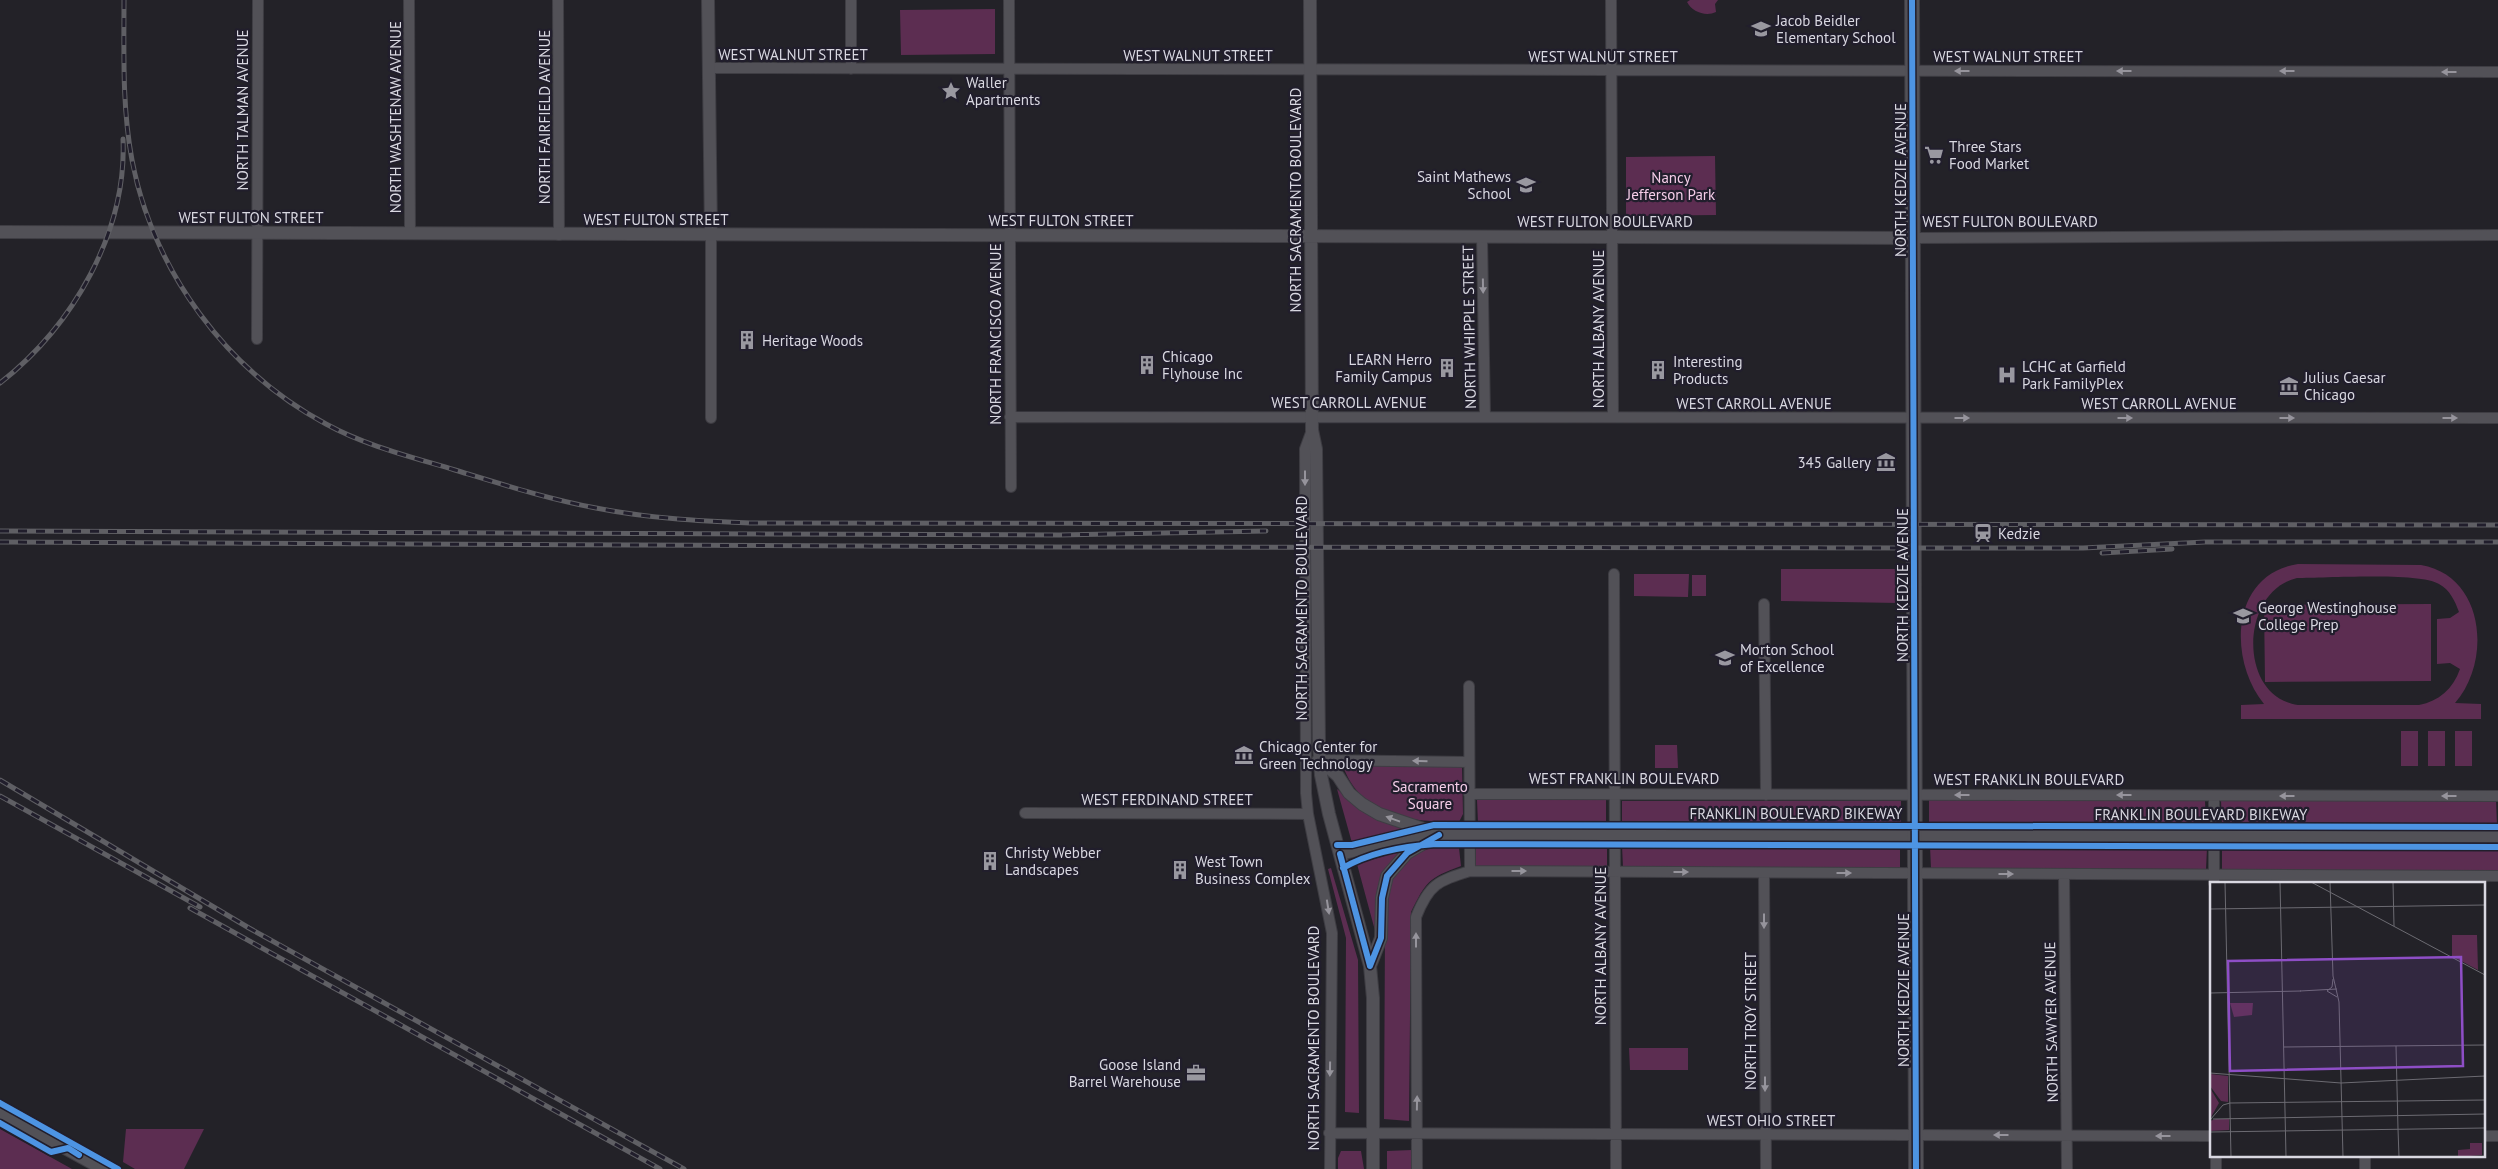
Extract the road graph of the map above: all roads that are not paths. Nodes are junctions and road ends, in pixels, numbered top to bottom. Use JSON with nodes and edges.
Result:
{"nodes":[{"id":1,"x":258,"y":0,"type":"edge"},
{"id":2,"x":409,"y":0,"type":"edge"},
{"id":3,"x":558,"y":0,"type":"edge"},
{"id":4,"x":708,"y":0,"type":"edge"},
{"id":5,"x":851,"y":0,"type":"edge"},
{"id":6,"x":1009,"y":0,"type":"edge"},
{"id":7,"x":1310,"y":0,"type":"edge"},
{"id":8,"x":1611,"y":0,"type":"edge"},
{"id":9,"x":1912,"y":0,"type":"edge"},
{"id":10,"x":709,"y":68,"type":"junction"},
{"id":11,"x":851,"y":69,"type":"junction"},
{"id":12,"x":1009,"y":69,"type":"junction"},
{"id":13,"x":1311,"y":71,"type":"junction"},
{"id":14,"x":1612,"y":71,"type":"junction"},
{"id":15,"x":1912,"y":71,"type":"junction"},
{"id":16,"x":2498,"y":72,"type":"edge"},
{"id":17,"x":0,"y":232,"type":"edge"},
{"id":18,"x":257,"y":233,"type":"junction"},
{"id":19,"x":410,"y":234,"type":"junction"},
{"id":20,"x":559,"y":234,"type":"junction"},
{"id":21,"x":711,"y":235,"type":"junction"},
{"id":22,"x":2498,"y":235,"type":"edge"},
{"id":23,"x":1010,"y":236,"type":"junction"},
{"id":24,"x":1311,"y":236,"type":"junction"},
{"id":25,"x":1482,"y":237,"type":"junction"},
{"id":26,"x":1612,"y":237,"type":"junction"},
{"id":27,"x":1913,"y":238,"type":"junction"},
{"id":28,"x":257,"y":339,"type":"dead end"},
{"id":29,"x":1010,"y":417,"type":"junction"},
{"id":30,"x":1485,"y":417,"type":"junction"},
{"id":31,"x":711,"y":418,"type":"dead end"},
{"id":32,"x":1613,"y":418,"type":"junction"},
{"id":33,"x":1914,"y":418,"type":"junction"},
{"id":34,"x":2498,"y":418,"type":"edge"},
{"id":35,"x":1312,"y":424,"type":"junction"},
{"id":36,"x":1011,"y":487,"type":"dead end"},
{"id":37,"x":1614,"y":574,"type":"dead end"},
{"id":38,"x":1764,"y":604,"type":"dead end"},
{"id":39,"x":1469,"y":686,"type":"dead end"},
{"id":40,"x":1306,"y":760,"type":"junction"},
{"id":41,"x":1320,"y":760,"type":"junction"},
{"id":42,"x":1469,"y":762,"type":"junction"},
{"id":43,"x":1469,"y":794,"type":"junction"},
{"id":44,"x":1615,"y":794,"type":"junction"},
{"id":45,"x":1766,"y":795,"type":"junction"},
{"id":46,"x":1915,"y":795,"type":"junction"},
{"id":47,"x":2214,"y":796,"type":"junction"},
{"id":48,"x":2498,"y":796,"type":"edge"},
{"id":49,"x":1025,"y":813,"type":"dead end"},
{"id":50,"x":1308,"y":814,"type":"junction"},
{"id":51,"x":1439,"y":834,"type":"junction"},
{"id":52,"x":1470,"y":834,"type":"junction"},
{"id":53,"x":1615,"y":834,"type":"junction"},
{"id":54,"x":1915,"y":835,"type":"junction"},
{"id":55,"x":2214,"y":835,"type":"junction"},
{"id":56,"x":2498,"y":836,"type":"edge"},
{"id":57,"x":1340,"y":854,"type":"junction"},
{"id":58,"x":1470,"y":871,"type":"junction"},
{"id":59,"x":1614,"y":872,"type":"junction"},
{"id":60,"x":1764,"y":872,"type":"junction"},
{"id":61,"x":1915,"y":873,"type":"junction"},
{"id":62,"x":2064,"y":874,"type":"junction"},
{"id":63,"x":2498,"y":876,"type":"edge"},
{"id":64,"x":2214,"y":879,"type":"edge"},
{"id":65,"x":1370,"y":966,"type":"junction"},
{"id":66,"x":0,"y":1111,"type":"edge"},
{"id":67,"x":1329,"y":1133,"type":"junction"},
{"id":68,"x":1372,"y":1133,"type":"junction"},
{"id":69,"x":1416,"y":1134,"type":"junction"},
{"id":70,"x":1616,"y":1134,"type":"junction"},
{"id":71,"x":1765,"y":1134,"type":"junction"},
{"id":72,"x":1916,"y":1135,"type":"junction"},
{"id":73,"x":2067,"y":1135,"type":"junction"},
{"id":74,"x":2210,"y":1136,"type":"edge"},
{"id":75,"x":2216,"y":1156,"type":"edge"},
{"id":76,"x":2365,"y":1156,"type":"edge"},
{"id":77,"x":105,"y":1169,"type":"edge"},
{"id":78,"x":1330,"y":1169,"type":"edge"},
{"id":79,"x":1373,"y":1169,"type":"edge"},
{"id":80,"x":1417,"y":1169,"type":"edge"},
{"id":81,"x":1616,"y":1169,"type":"edge"},
{"id":82,"x":1766,"y":1169,"type":"edge"},
{"id":83,"x":1916,"y":1169,"type":"edge"},
{"id":84,"x":2067,"y":1169,"type":"edge"},
{"id":85,"x":2216,"y":1169,"type":"edge"},
{"id":86,"x":2365,"y":1169,"type":"edge"}],
"edges":[{"from":1,"to":18,"type":"street","name":"NORTH TALMAN AVENUE"},
{"from":2,"to":19,"type":"street","name":"NORTH WASHTENAW AVENUE"},
{"from":3,"to":20,"type":"street","name":"NORTH FAIRFIELD AVENUE"},
{"from":4,"to":10,"type":"street"},
{"from":5,"to":11,"type":"street"},
{"from":6,"to":12,"type":"street","name":"NORTH FRANCISCO AVENUE"},
{"from":7,"to":13,"type":"street","name":"NORTH SACRAMENTO BOULEVARD"},
{"from":8,"to":14,"type":"street","name":"NORTH ALBANY AVENUE"},
{"from":9,"to":15,"type":"main road","name":"NORTH KEDZIE AVENUE"},
{"from":10,"to":11,"type":"street","name":"WEST WALNUT STREET"},
{"from":10,"to":21,"type":"street"},
{"from":11,"to":12,"type":"street","name":"WEST WALNUT STREET"},
{"from":12,"to":13,"type":"street","name":"WEST WALNUT STREET"},
{"from":12,"to":23,"type":"street","name":"NORTH FRANCISCO AVENUE"},
{"from":13,"to":14,"type":"street","name":"WEST WALNUT STREET"},
{"from":13,"to":24,"type":"street","name":"NORTH SACRAMENTO BOULEVARD"},
{"from":14,"to":15,"type":"street","name":"WEST WALNUT STREET"},
{"from":14,"to":26,"type":"street","name":"NORTH ALBANY AVENUE"},
{"from":16,"to":15,"type":"street","name":"WEST WALNUT STREET","one_way":true},
{"from":15,"to":27,"type":"main road","name":"NORTH KEDZIE AVENUE"},
{"from":17,"to":18,"type":"street","name":"WEST FULTON STREET"},
{"from":18,"to":19,"type":"street","name":"WEST FULTON STREET"},
{"from":18,"to":28,"type":"street","name":"NORTH TALMAN AVENUE"},
{"from":19,"to":20,"type":"street","name":"WEST FULTON STREET"},
{"from":20,"to":21,"type":"street","name":"WEST FULTON STREET"},
{"from":21,"to":23,"type":"street","name":"WEST FULTON STREET"},
{"from":21,"to":31,"type":"street"},
{"from":22,"to":27,"type":"street","name":"WEST FULTON BOULEVARD"},
{"from":23,"to":24,"type":"street","name":"WEST FULTON STREET"},
{"from":23,"to":29,"type":"street","name":"NORTH FRANCISCO AVENUE"},
{"from":24,"to":25,"type":"street","name":"WEST FULTON BOULEVARD"},
{"from":24,"to":35,"type":"street","name":"NORTH SACRAMENTO BOULEVARD"},
{"from":25,"to":26,"type":"street","name":"WEST FULTON BOULEVARD"},
{"from":25,"to":30,"type":"street","name":"NORTH WHIPPLE STREET","one_way":true},
{"from":26,"to":27,"type":"street","name":"WEST FULTON BOULEVARD"},
{"from":26,"to":32,"type":"street","name":"NORTH ALBANY AVENUE"},
{"from":27,"to":33,"type":"main road","name":"NORTH KEDZIE AVENUE"},
{"from":29,"to":35,"type":"street","name":"WEST CARROLL AVENUE"},
{"from":29,"to":36,"type":"street","name":"NORTH FRANCISCO AVENUE"},
{"from":30,"to":32,"type":"street","name":"WEST CARROLL AVENUE"},
{"from":30,"to":35,"type":"street","name":"WEST CARROLL AVENUE"},
{"from":32,"to":33,"type":"street","name":"WEST CARROLL AVENUE"},
{"from":33,"to":34,"type":"street","name":"WEST CARROLL AVENUE","one_way":true},
{"from":33,"to":46,"type":"main road","name":"NORTH KEDZIE AVENUE"},
{"from":35,"to":40,"type":"street","name":"NORTH SACRAMENTO BOULEVARD","one_way":true},
{"from":35,"to":41,"type":"street","name":"NORTH SACRAMENTO BOULEVARD"},
{"from":37,"to":44,"type":"street","name":"NORTH ALBANY AVENUE"},
{"from":38,"to":45,"type":"street"},
{"from":39,"to":42,"type":"street"},
{"from":40,"to":41,"type":"street"},
{"from":40,"to":50,"type":"street","name":"NORTH SACRAMENTO BOULEVARD"},
{"from":42,"to":41,"type":"street","one_way":true},
{"from":51,"to":41,"type":"street","one_way":true},
{"from":41,"to":57,"type":"street","name":"NORTH SACRAMENTO BOULEVARD"},
{"from":42,"to":43,"type":"street"},
{"from":43,"to":44,"type":"street","name":"WEST FRANKLIN BOULEVARD"},
{"from":43,"to":52,"type":"street"},
{"from":44,"to":45,"type":"street","name":"WEST FRANKLIN BOULEVARD"},
{"from":44,"to":53,"type":"street","name":"NORTH ALBANY AVENUE"},
{"from":45,"to":46,"type":"street","name":"WEST FRANKLIN BOULEVARD"},
{"from":47,"to":46,"type":"street","name":"WEST FRANKLIN BOULEVARD","one_way":true},
{"from":46,"to":54,"type":"main road","name":"NORTH KEDZIE AVENUE"},
{"from":48,"to":47,"type":"street","name":"WEST FRANKLIN BOULEVARD","one_way":true},
{"from":47,"to":55,"type":"street"},
{"from":49,"to":50,"type":"street","name":"WEST FERDINAND STREET"},
{"from":50,"to":67,"type":"street","name":"NORTH SACRAMENTO BOULEVARD","one_way":true},
{"from":51,"to":52,"type":"street"},
{"from":51,"to":57,"type":"street"},
{"from":51,"to":65,"type":"street"},
{"from":52,"to":53,"type":"street"},
{"from":52,"to":58,"type":"street"},
{"from":53,"to":54,"type":"street"},
{"from":53,"to":59,"type":"street","name":"NORTH ALBANY AVENUE"},
{"from":54,"to":55,"type":"street"},
{"from":54,"to":61,"type":"main road","name":"NORTH KEDZIE AVENUE"},
{"from":55,"to":56,"type":"street"},
{"from":55,"to":64,"type":"street"},
{"from":57,"to":65,"type":"street","name":"NORTH SACRAMENTO BOULEVARD"},
{"from":58,"to":59,"type":"street","one_way":true},
{"from":69,"to":58,"type":"street","one_way":true},
{"from":59,"to":60,"type":"street","one_way":true},
{"from":59,"to":70,"type":"street","name":"NORTH ALBANY AVENUE"},
{"from":60,"to":61,"type":"street","one_way":true},
{"from":60,"to":71,"type":"street","name":"NORTH TROY STREET","one_way":true},
{"from":61,"to":62,"type":"street","one_way":true},
{"from":61,"to":72,"type":"main road","name":"NORTH KEDZIE AVENUE"},
{"from":62,"to":64,"type":"street"},
{"from":62,"to":73,"type":"street","name":"NORTH SAWYER AVENUE"},
{"from":63,"to":64,"type":"street"},
{"from":65,"to":68,"type":"street","name":"NORTH SACRAMENTO BOULEVARD"},
{"from":66,"to":77,"type":"main road"},
{"from":67,"to":68,"type":"street","name":"WEST OHIO STREET"},
{"from":67,"to":78,"type":"street","name":"NORTH SACRAMENTO BOULEVARD"},
{"from":68,"to":69,"type":"street","name":"WEST OHIO STREET"},
{"from":68,"to":79,"type":"street","name":"NORTH SACRAMENTO BOULEVARD"},
{"from":69,"to":70,"type":"street","name":"WEST OHIO STREET"},
{"from":69,"to":80,"type":"street"},
{"from":70,"to":71,"type":"street","name":"WEST OHIO STREET"},
{"from":70,"to":81,"type":"street","name":"NORTH ALBANY AVENUE"},
{"from":71,"to":72,"type":"street","name":"WEST OHIO STREET"},
{"from":71,"to":82,"type":"street","name":"NORTH TROY STREET"},
{"from":73,"to":72,"type":"street","name":"WEST OHIO STREET","one_way":true},
{"from":72,"to":83,"type":"main road","name":"NORTH KEDZIE AVENUE"},
{"from":74,"to":73,"type":"street","name":"WEST OHIO STREET","one_way":true},
{"from":73,"to":84,"type":"street","name":"NORTH SAWYER AVENUE"},
{"from":75,"to":85,"type":"street"},
{"from":76,"to":86,"type":"street"}]}
